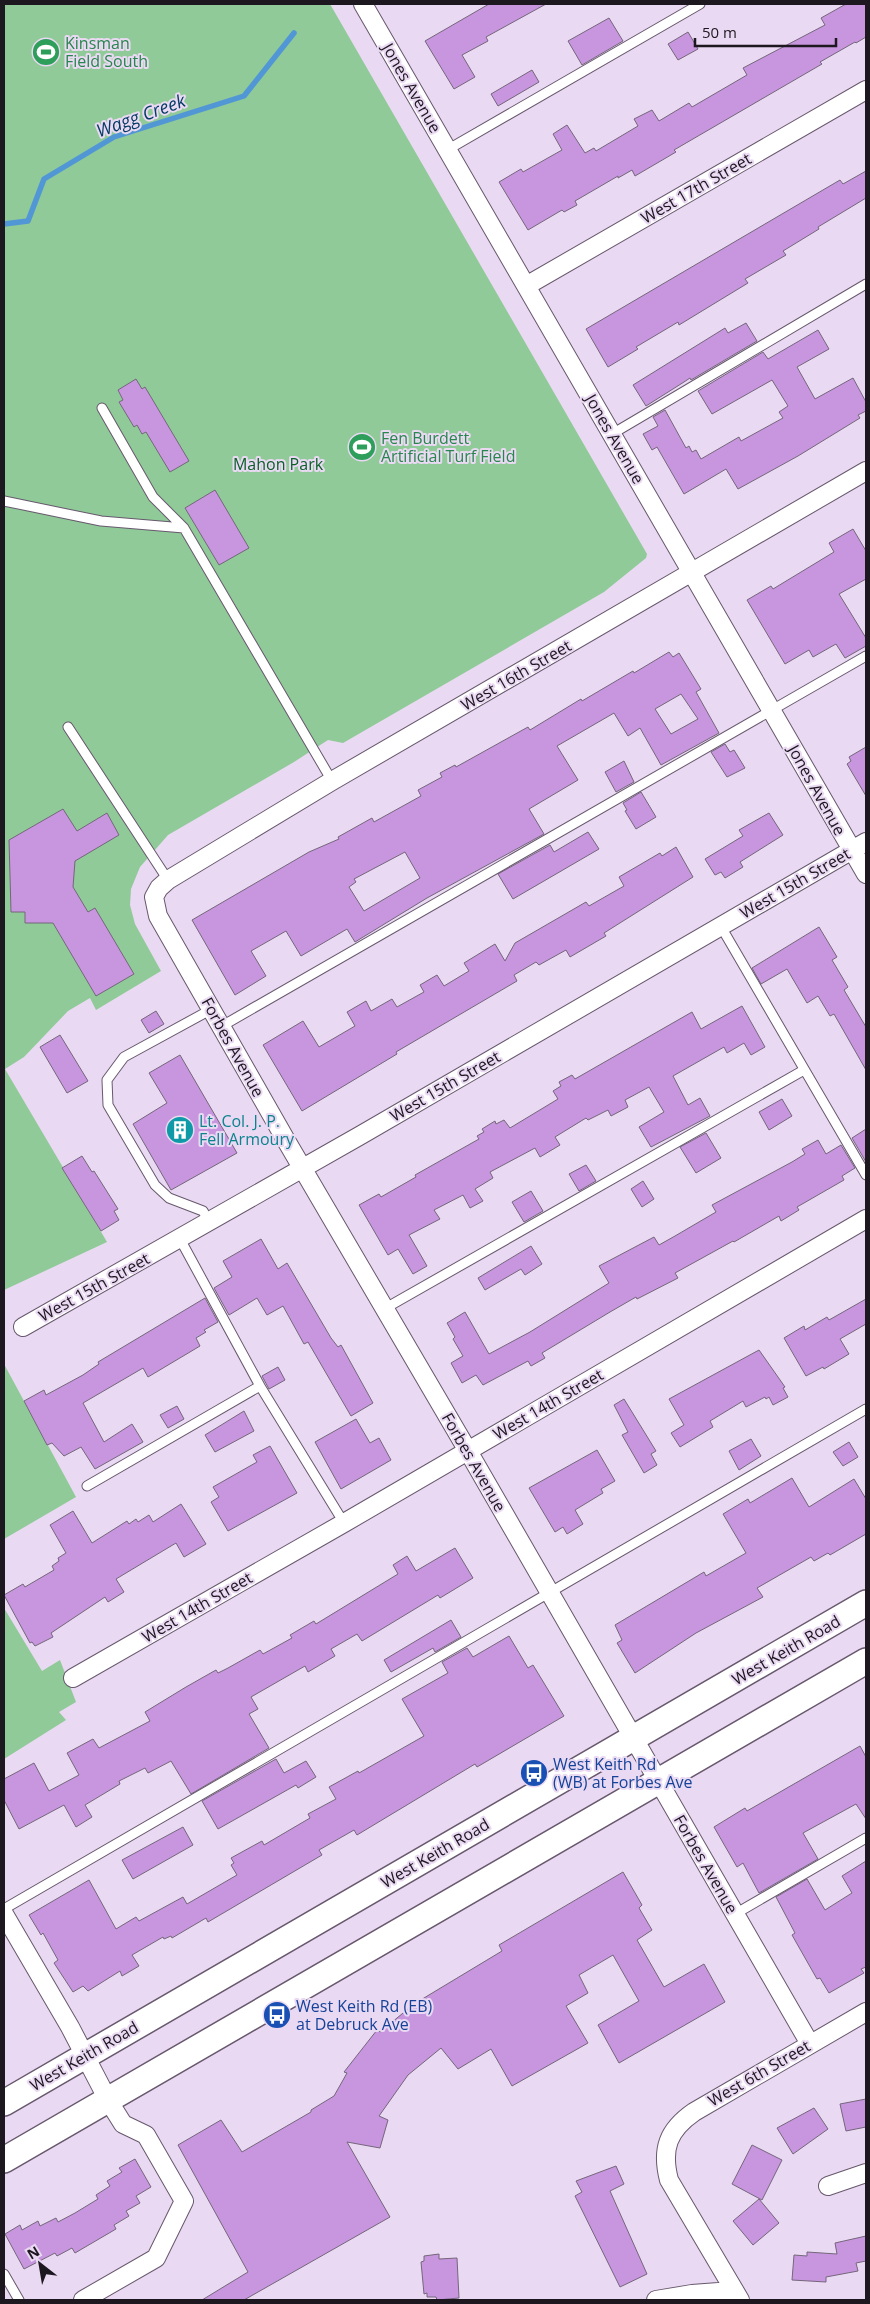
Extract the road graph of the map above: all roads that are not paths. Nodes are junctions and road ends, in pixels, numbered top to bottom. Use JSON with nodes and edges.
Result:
{"nodes":[{"id":1,"x":363,"y":4,"type":"edge"},
{"id":2,"x":700,"y":4,"type":"edge"},
{"id":3,"x":866,"y":90,"type":"edge"},
{"id":4,"x":447,"y":150,"type":"junction"},
{"id":5,"x":866,"y":284,"type":"edge"},
{"id":6,"x":526,"y":286,"type":"junction"},
{"id":7,"x":102,"y":408,"type":"dead end"},
{"id":8,"x":612,"y":434,"type":"junction"},
{"id":9,"x":866,"y":471,"type":"edge"},
{"id":10,"x":4,"y":502,"type":"edge"},
{"id":11,"x":184,"y":528,"type":"junction"},
{"id":12,"x":693,"y":573,"type":"junction"},
{"id":13,"x":866,"y":656,"type":"edge"},
{"id":14,"x":773,"y":710,"type":"junction"},
{"id":15,"x":68,"y":728,"type":"dead end"},
{"id":16,"x":332,"y":781,"type":"junction"},
{"id":17,"x":859,"y":846,"type":"edge"},
{"id":18,"x":866,"y":874,"type":"edge"},
{"id":19,"x":168,"y":880,"type":"junction"},
{"id":20,"x":720,"y":925,"type":"junction"},
{"id":21,"x":212,"y":1009,"type":"junction"},
{"id":22,"x":222,"y":1026,"type":"junction"},
{"id":23,"x":804,"y":1070,"type":"junction"},
{"id":24,"x":302,"y":1168,"type":"junction"},
{"id":25,"x":866,"y":1175,"type":"edge"},
{"id":26,"x":866,"y":1219,"type":"edge"},
{"id":27,"x":209,"y":1222,"type":"junction"},
{"id":28,"x":180,"y":1239,"type":"junction"},
{"id":29,"x":384,"y":1309,"type":"junction"},
{"id":30,"x":23,"y":1327,"type":"dead end"},
{"id":31,"x":260,"y":1386,"type":"junction"},
{"id":32,"x":866,"y":1409,"type":"edge"},
{"id":33,"x":468,"y":1451,"type":"junction"},
{"id":34,"x":87,"y":1486,"type":"dead end"},
{"id":35,"x":344,"y":1523,"type":"junction"},
{"id":36,"x":549,"y":1592,"type":"junction"},
{"id":37,"x":866,"y":1604,"type":"edge"},
{"id":38,"x":866,"y":1661,"type":"edge"},
{"id":39,"x":73,"y":1678,"type":"dead end"},
{"id":40,"x":634,"y":1738,"type":"junction"},
{"id":41,"x":658,"y":1781,"type":"junction"},
{"id":42,"x":866,"y":1838,"type":"edge"},
{"id":43,"x":4,"y":1909,"type":"edge"},
{"id":44,"x":4,"y":1914,"type":"edge"},
{"id":45,"x":735,"y":1914,"type":"junction"},
{"id":46,"x":866,"y":2012,"type":"edge"},
{"id":47,"x":810,"y":2044,"type":"junction"},
{"id":48,"x":83,"y":2056,"type":"junction"},
{"id":49,"x":108,"y":2100,"type":"junction"},
{"id":50,"x":4,"y":2103,"type":"edge"},
{"id":51,"x":4,"y":2160,"type":"edge"},
{"id":52,"x":866,"y":2173,"type":"edge"},
{"id":53,"x":828,"y":2186,"type":"dead end"},
{"id":54,"x":4,"y":2274,"type":"edge"},
{"id":55,"x":736,"y":2296,"type":"edge"},
{"id":56,"x":19,"y":2300,"type":"edge"},
{"id":57,"x":83,"y":2300,"type":"edge"},
{"id":58,"x":656,"y":2300,"type":"edge"}],
"edges":[{"from":1,"to":4,"type":"street","name":"Jones Avenue"},
{"from":2,"to":4,"type":"lane"},
{"from":3,"to":6,"type":"street","name":"West 17th Street"},
{"from":4,"to":6,"type":"street","name":"Jones Avenue"},
{"from":5,"to":8,"type":"lane"},
{"from":6,"to":8,"type":"street","name":"Jones Avenue"},
{"from":7,"to":11,"type":"lane"},
{"from":8,"to":12,"type":"street","name":"Jones Avenue"},
{"from":9,"to":12,"type":"street","name":"West 16th Street"},
{"from":10,"to":11,"type":"lane"},
{"from":11,"to":16,"type":"lane"},
{"from":12,"to":14,"type":"street","name":"Jones Avenue"},
{"from":12,"to":16,"type":"street","name":"West 16th Street"},
{"from":13,"to":14,"type":"lane"},
{"from":14,"to":17,"type":"street","name":"Jones Avenue"},
{"from":14,"to":22,"type":"lane"},
{"from":15,"to":19,"type":"lane"},
{"from":16,"to":19,"type":"street","name":"West 16th Street"},
{"from":17,"to":18,"type":"street","name":"Jones Avenue"},
{"from":17,"to":20,"type":"street","name":"West 15th Street"},
{"from":19,"to":21,"type":"street","name":"Forbes Avenue"},
{"from":20,"to":23,"type":"lane"},
{"from":20,"to":24,"type":"street","name":"West 15th Street"},
{"from":21,"to":22,"type":"street","name":"Forbes Avenue"},
{"from":21,"to":27,"type":"lane"},
{"from":22,"to":24,"type":"street","name":"Forbes Avenue"},
{"from":23,"to":25,"type":"lane"},
{"from":23,"to":29,"type":"lane"},
{"from":24,"to":27,"type":"street","name":"West 15th Street"},
{"from":24,"to":29,"type":"street","name":"Forbes Avenue"},
{"from":26,"to":33,"type":"street","name":"West 14th Street"},
{"from":27,"to":28,"type":"street","name":"West 15th Street"},
{"from":28,"to":30,"type":"street","name":"West 15th Street"},
{"from":28,"to":31,"type":"lane"},
{"from":29,"to":33,"type":"street","name":"Forbes Avenue"},
{"from":31,"to":34,"type":"lane"},
{"from":31,"to":35,"type":"lane"},
{"from":32,"to":36,"type":"lane"},
{"from":33,"to":35,"type":"street","name":"West 14th Street"},
{"from":33,"to":36,"type":"street","name":"Forbes Avenue"},
{"from":35,"to":39,"type":"street","name":"West 14th Street"},
{"from":36,"to":40,"type":"street","name":"Forbes Avenue"},
{"from":36,"to":43,"type":"lane"},
{"from":37,"to":40,"type":"main road","name":"West Keith Road"},
{"from":38,"to":41,"type":"main road"},
{"from":40,"to":41,"type":"street","name":"Forbes Avenue"},
{"from":40,"to":48,"type":"main road","name":"West Keith Road"},
{"from":41,"to":45,"type":"street","name":"Forbes Avenue"},
{"from":41,"to":49,"type":"main road"},
{"from":42,"to":45,"type":"lane"},
{"from":44,"to":48,"type":"street"},
{"from":45,"to":47,"type":"street","name":"Forbes Avenue"},
{"from":46,"to":47,"type":"street","name":"West 6th Street"},
{"from":47,"to":55,"type":"street","name":"West 6th Street"},
{"from":48,"to":49,"type":"street"},
{"from":48,"to":50,"type":"main road","name":"West Keith Road"},
{"from":49,"to":51,"type":"main road"},
{"from":49,"to":57,"type":"street"},
{"from":52,"to":53,"type":"street"},
{"from":54,"to":56,"type":"lane"},
{"from":55,"to":58,"type":"street"}]}
